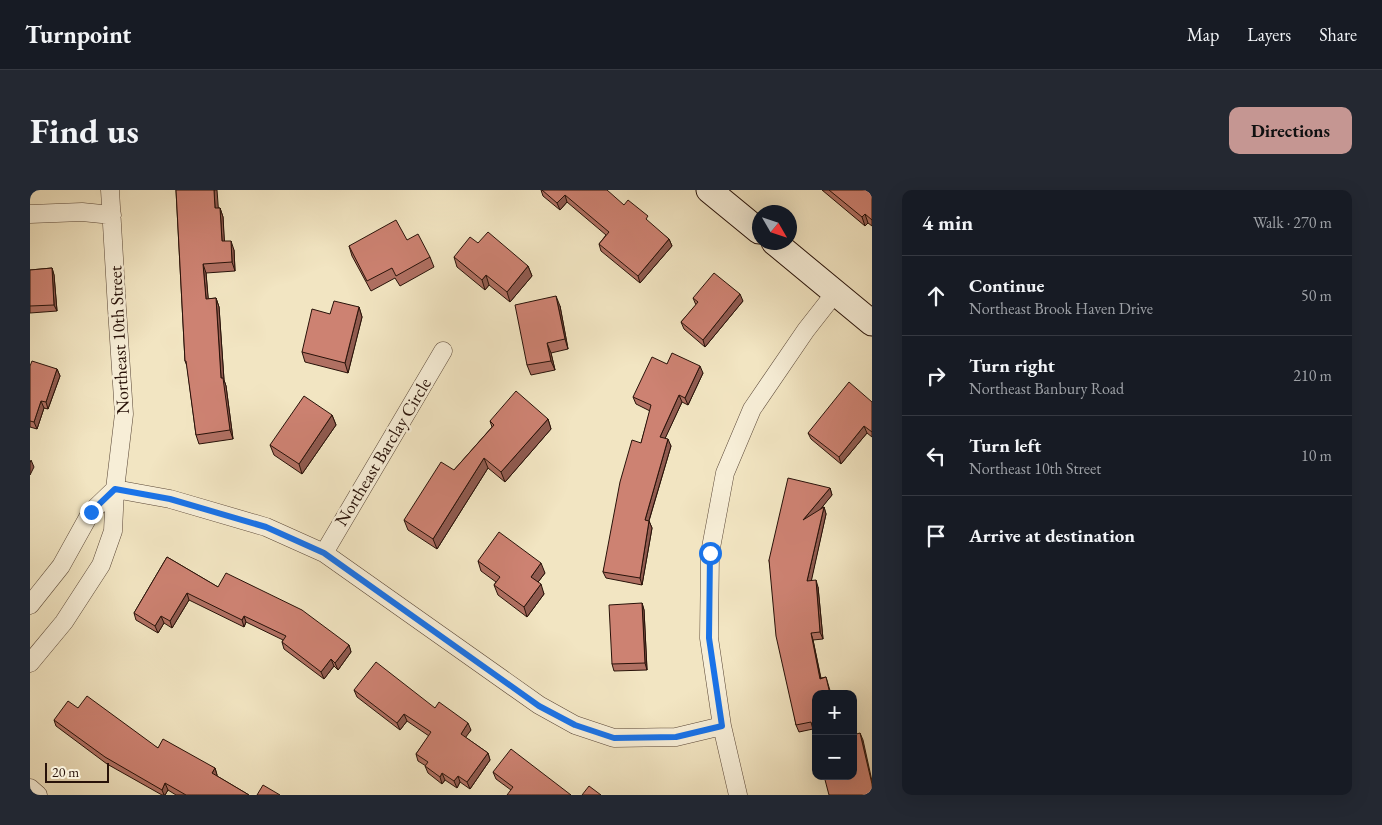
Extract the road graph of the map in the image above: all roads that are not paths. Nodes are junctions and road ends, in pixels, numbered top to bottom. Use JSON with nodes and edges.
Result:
{"nodes":[{"id":1,"x":110,"y":190,"type":"edge"},
{"id":2,"x":710,"y":190,"type":"edge"},
{"id":3,"x":30,"y":214,"type":"edge"},
{"id":4,"x":112,"y":215,"type":"junction"},
{"id":5,"x":752,"y":224,"type":"edge"},
{"id":6,"x":784,"y":250,"type":"edge"},
{"id":7,"x":835,"y":293,"type":"junction"},
{"id":8,"x":872,"y":322,"type":"edge"},
{"id":9,"x":443,"y":352,"type":"dead end"},
{"id":10,"x":115,"y":489,"type":"junction"},
{"id":11,"x":324,"y":553,"type":"junction"},
{"id":12,"x":30,"y":605,"type":"edge"},
{"id":13,"x":30,"y":663,"type":"edge"},
{"id":14,"x":722,"y":726,"type":"junction"},
{"id":15,"x":30,"y":788,"type":"edge"},
{"id":16,"x":38,"y":795,"type":"edge"},
{"id":17,"x":738,"y":795,"type":"edge"}],
"edges":[{"from":1,"to":4,"type":"street","name":"Northeast 10th Street"},
{"from":2,"to":5,"type":"street"},
{"from":3,"to":4,"type":"street"},
{"from":4,"to":10,"type":"street","name":"Northeast 10th Street"},
{"from":6,"to":7,"type":"street"},
{"from":7,"to":8,"type":"street"},
{"from":7,"to":14,"type":"street"},
{"from":9,"to":11,"type":"street","name":"Northeast Barclay Circle"},
{"from":10,"to":11,"type":"street"},
{"from":10,"to":12,"type":"street"},
{"from":10,"to":13,"type":"street","name":"Northeast 10th Street"},
{"from":11,"to":14,"type":"street"},
{"from":14,"to":17,"type":"street"},
{"from":15,"to":16,"type":"street"}]}
